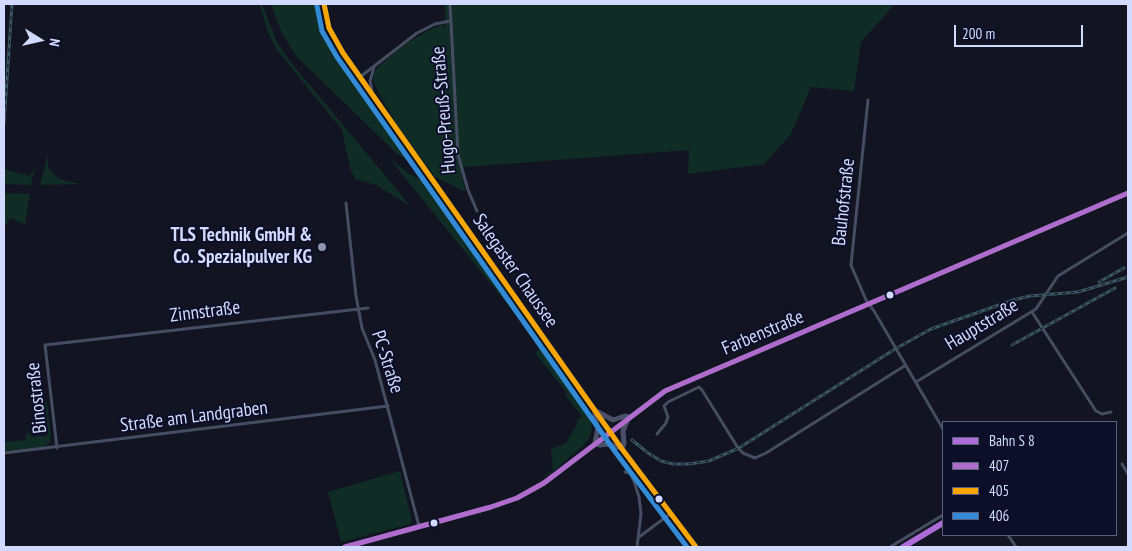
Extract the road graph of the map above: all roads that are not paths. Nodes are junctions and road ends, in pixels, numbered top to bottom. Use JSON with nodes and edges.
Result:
{"nodes":[{"id":1,"x":324,"y":4,"type":"edge"},
{"id":2,"x":450,"y":4,"type":"edge"},
{"id":3,"x":450,"y":20,"type":"junction"},
{"id":4,"x":374,"y":67,"type":"junction"},
{"id":5,"x":360,"y":77,"type":"junction"},
{"id":6,"x":373,"y":95,"type":"junction"},
{"id":7,"x":868,"y":100,"type":"dead end"},
{"id":8,"x":1128,"y":193,"type":"edge"},
{"id":9,"x":346,"y":202,"type":"dead end"},
{"id":10,"x":477,"y":211,"type":"dead end"},
{"id":11,"x":1128,"y":233,"type":"edge"},
{"id":12,"x":868,"y":304,"type":"junction"},
{"id":13,"x":368,"y":308,"type":"dead end"},
{"id":14,"x":358,"y":310,"type":"junction"},
{"id":15,"x":1032,"y":312,"type":"junction"},
{"id":16,"x":45,"y":345,"type":"joint"},
{"id":17,"x":906,"y":365,"type":"junction"},
{"id":18,"x":916,"y":382,"type":"junction"},
{"id":19,"x":388,"y":406,"type":"junction"},
{"id":20,"x":594,"y":410,"type":"junction"},
{"id":21,"x":1111,"y":412,"type":"dead end"},
{"id":22,"x":630,"y":417,"type":"junction"},
{"id":23,"x":942,"y":427,"type":"edge"},
{"id":24,"x":610,"y":432,"type":"junction"},
{"id":25,"x":657,"y":434,"type":"dead end"},
{"id":26,"x":595,"y":444,"type":"junction"},
{"id":27,"x":56,"y":448,"type":"junction"},
{"id":28,"x":622,"y":448,"type":"junction"},
{"id":29,"x":4,"y":454,"type":"edge"},
{"id":30,"x":1122,"y":464,"type":"dead end"},
{"id":31,"x":625,"y":472,"type":"dead end"},
{"id":32,"x":1128,"y":474,"type":"edge"},
{"id":33,"x":670,"y":514,"type":"junction"},
{"id":34,"x":942,"y":516,"type":"edge"},
{"id":35,"x":419,"y":526,"type":"junction"},
{"id":36,"x":1009,"y":536,"type":"edge"},
{"id":37,"x":639,"y":537,"type":"junction"},
{"id":38,"x":344,"y":547,"type":"edge"},
{"id":39,"x":638,"y":547,"type":"edge"},
{"id":40,"x":696,"y":547,"type":"edge"},
{"id":41,"x":890,"y":547,"type":"edge"},
{"id":42,"x":1016,"y":547,"type":"edge"}],
"edges":[{"from":1,"to":5,"type":"street","name":"Salegaster Chaussee"},
{"from":2,"to":3,"type":"street","name":"Hugo-Preuß-Straße"},
{"from":3,"to":4,"type":"street"},
{"from":3,"to":10,"type":"street","name":"Hugo-Preuß-Straße"},
{"from":4,"to":5,"type":"street"},
{"from":4,"to":6,"type":"street"},
{"from":5,"to":6,"type":"street","name":"Salegaster Chaussee"},
{"from":6,"to":20,"type":"street","name":"Salegaster Chaussee"},
{"from":7,"to":12,"type":"street","name":"Bauhofstraße"},
{"from":8,"to":12,"type":"street","name":"Farbenstraße"},
{"from":9,"to":14,"type":"street","name":"PC-Straße"},
{"from":11,"to":15,"type":"street","name":"Hauptstraße"},
{"from":12,"to":17,"type":"street","name":"Bauhofstraße"},
{"from":12,"to":22,"type":"street","name":"Farbenstraße"},
{"from":13,"to":14,"type":"street","name":"Zinnstraße"},
{"from":14,"to":16,"type":"street","name":"Zinnstraße"},
{"from":14,"to":19,"type":"street","name":"PC-Straße"},
{"from":15,"to":18,"type":"street","name":"Hauptstraße"},
{"from":15,"to":21,"type":"street"},
{"from":16,"to":27,"type":"street","name":"Binostraße"},
{"from":17,"to":18,"type":"street","name":"Bauhofstraße"},
{"from":17,"to":25,"type":"street"},
{"from":18,"to":23,"type":"street","name":"Bauhofstraße"},
{"from":19,"to":27,"type":"street","name":"Straße am Landgraben"},
{"from":19,"to":35,"type":"street","name":"PC-Straße"},
{"from":20,"to":22,"type":"street"},
{"from":20,"to":24,"type":"street","name":"Salegaster Chaussee"},
{"from":20,"to":26,"type":"street"},
{"from":22,"to":24,"type":"street","name":"Farbenstraße"},
{"from":22,"to":28,"type":"street"},
{"from":24,"to":26,"type":"street","name":"Farbenstraße"},
{"from":24,"to":28,"type":"street","name":"Salegaster Chaussee"},
{"from":26,"to":28,"type":"street"},
{"from":26,"to":35,"type":"street","name":"Farbenstraße"},
{"from":27,"to":29,"type":"street","name":"Straße am Landgraben"},
{"from":28,"to":33,"type":"street","name":"Salegaster Chaussee"},
{"from":30,"to":32,"type":"street"},
{"from":31,"to":37,"type":"street"},
{"from":33,"to":37,"type":"street"},
{"from":33,"to":40,"type":"street","name":"Salegaster Chaussee"},
{"from":34,"to":41,"type":"street"},
{"from":35,"to":38,"type":"street","name":"Farbenstraße"},
{"from":36,"to":42,"type":"street"},
{"from":37,"to":39,"type":"street"}]}
